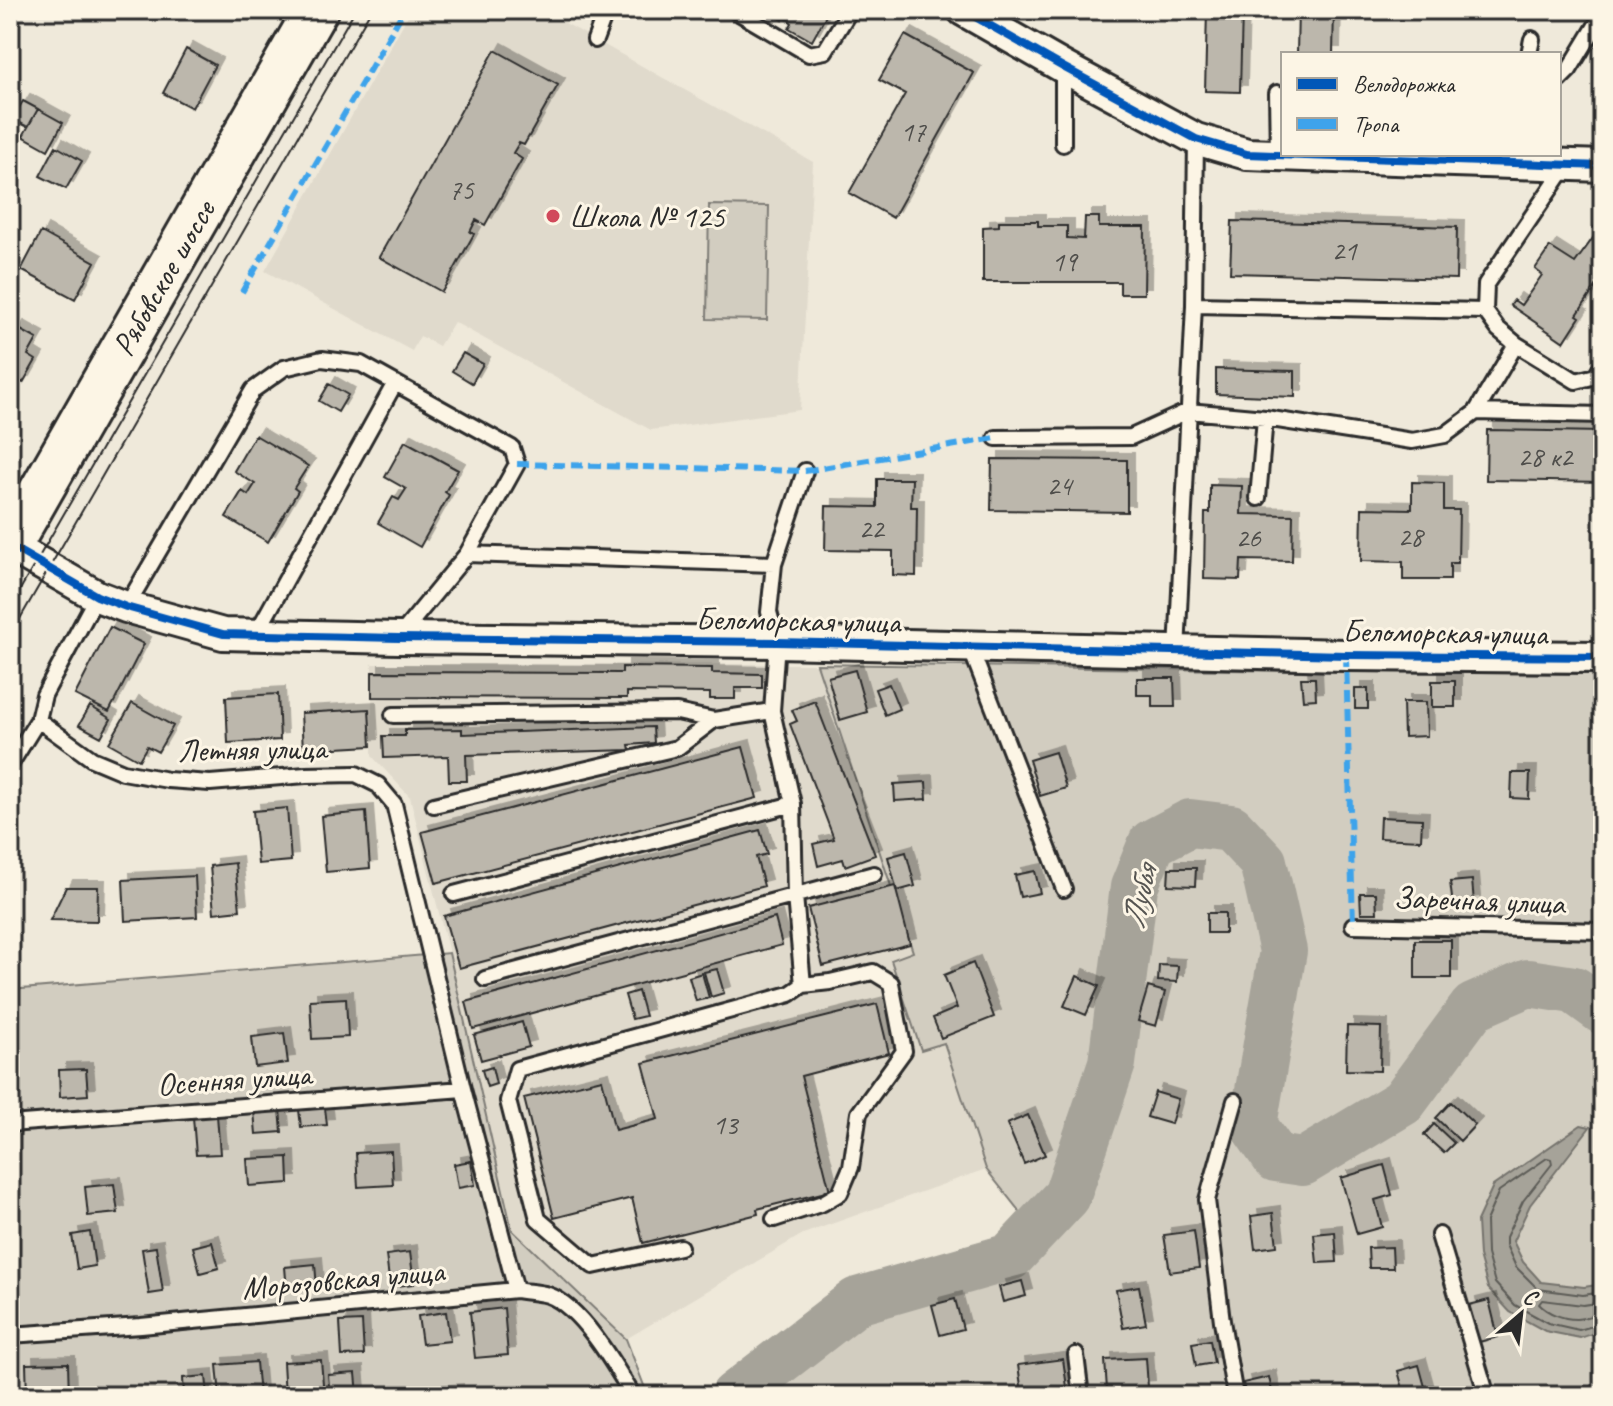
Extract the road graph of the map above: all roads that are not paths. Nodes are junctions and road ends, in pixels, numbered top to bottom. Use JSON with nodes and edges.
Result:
{"nodes":[{"id":1,"x":316,"y":10,"type":"edge"},
{"id":2,"x":734,"y":10,"type":"edge"},
{"id":3,"x":850,"y":10,"type":"edge"},
{"id":4,"x":963,"y":10,"type":"edge"},
{"id":5,"x":608,"y":12,"type":"edge"},
{"id":6,"x":1603,"y":14,"type":"edge"},
{"id":7,"x":595,"y":40,"type":"dead end"},
{"id":8,"x":1063,"y":67,"type":"junction"},
{"id":9,"x":1561,"y":78,"type":"edge"},
{"id":10,"x":1277,"y":93,"type":"dead end"},
{"id":11,"x":1196,"y":139,"type":"junction"},
{"id":12,"x":1063,"y":144,"type":"dead end"},
{"id":13,"x":1278,"y":155,"type":"junction"},
{"id":14,"x":1281,"y":155,"type":"edge"},
{"id":15,"x":1336,"y":156,"type":"edge"},
{"id":16,"x":1508,"y":159,"type":"edge"},
{"id":17,"x":1566,"y":165,"type":"junction"},
{"id":18,"x":1603,"y":166,"type":"edge"},
{"id":19,"x":1194,"y":305,"type":"junction"},
{"id":20,"x":1485,"y":311,"type":"junction"},
{"id":21,"x":1516,"y":344,"type":"junction"},
{"id":22,"x":1603,"y":364,"type":"edge"},
{"id":23,"x":395,"y":383,"type":"junction"},
{"id":24,"x":1188,"y":411,"type":"junction"},
{"id":25,"x":1476,"y":412,"type":"junction"},
{"id":26,"x":1603,"y":415,"type":"edge"},
{"id":27,"x":1265,"y":418,"type":"junction"},
{"id":28,"x":996,"y":438,"type":"dead end"},
{"id":29,"x":805,"y":471,"type":"dead end"},
{"id":30,"x":1258,"y":498,"type":"dead end"},
{"id":31,"x":10,"y":546,"type":"edge"},
{"id":32,"x":467,"y":554,"type":"junction"},
{"id":33,"x":774,"y":564,"type":"junction"},
{"id":34,"x":97,"y":596,"type":"junction"},
{"id":35,"x":126,"y":607,"type":"junction"},
{"id":36,"x":256,"y":634,"type":"junction"},
{"id":37,"x":398,"y":638,"type":"junction"},
{"id":38,"x":777,"y":642,"type":"junction"},
{"id":39,"x":970,"y":647,"type":"junction"},
{"id":40,"x":1177,"y":652,"type":"junction"},
{"id":41,"x":1603,"y":657,"type":"edge"},
{"id":42,"x":772,"y":711,"type":"junction"},
{"id":43,"x":393,"y":715,"type":"dead end"},
{"id":44,"x":38,"y":720,"type":"junction"},
{"id":45,"x":714,"y":720,"type":"junction"},
{"id":46,"x":10,"y":765,"type":"edge"},
{"id":47,"x":793,"y":804,"type":"junction"},
{"id":48,"x":434,"y":805,"type":"dead end"},
{"id":49,"x":874,"y":874,"type":"dead end"},
{"id":50,"x":1064,"y":889,"type":"dead end"},
{"id":51,"x":454,"y":894,"type":"dead end"},
{"id":52,"x":795,"y":896,"type":"junction"},
{"id":53,"x":1353,"y":925,"type":"dead end"},
{"id":54,"x":1603,"y":931,"type":"edge"},
{"id":55,"x":485,"y":979,"type":"dead end"},
{"id":56,"x":803,"y":985,"type":"junction"},
{"id":57,"x":463,"y":1089,"type":"junction"},
{"id":58,"x":1235,"y":1101,"type":"dead end"},
{"id":59,"x":10,"y":1124,"type":"edge"},
{"id":60,"x":774,"y":1219,"type":"dead end"},
{"id":61,"x":1439,"y":1235,"type":"dead end"},
{"id":62,"x":680,"y":1247,"type":"dead end"},
{"id":63,"x":516,"y":1290,"type":"junction"},
{"id":64,"x":10,"y":1335,"type":"edge"},
{"id":65,"x":1076,"y":1355,"type":"dead end"},
{"id":66,"x":633,"y":1396,"type":"edge"},
{"id":67,"x":1081,"y":1396,"type":"edge"},
{"id":68,"x":1235,"y":1396,"type":"edge"},
{"id":69,"x":1487,"y":1396,"type":"edge"}],
"edges":[{"from":1,"to":31,"type":"main road","name":"Рябовское шоссе"},
{"from":2,"to":3,"type":"lane"},
{"from":4,"to":8,"type":"street"},
{"from":5,"to":7,"type":"lane"},
{"from":6,"to":9,"type":"lane"},
{"from":8,"to":11,"type":"street"},
{"from":8,"to":12,"type":"lane"},
{"from":10,"to":13,"type":"lane"},
{"from":11,"to":13,"type":"street"},
{"from":11,"to":19,"type":"lane"},
{"from":13,"to":14,"type":"street"},
{"from":15,"to":16,"type":"street"},
{"from":16,"to":17,"type":"street"},
{"from":17,"to":18,"type":"street"},
{"from":17,"to":20,"type":"lane"},
{"from":19,"to":20,"type":"lane"},
{"from":19,"to":24,"type":"lane"},
{"from":20,"to":21,"type":"lane"},
{"from":21,"to":22,"type":"lane"},
{"from":21,"to":25,"type":"lane"},
{"from":23,"to":32,"type":"lane"},
{"from":23,"to":35,"type":"lane"},
{"from":23,"to":36,"type":"lane"},
{"from":24,"to":27,"type":"lane"},
{"from":24,"to":28,"type":"lane"},
{"from":24,"to":40,"type":"lane"},
{"from":25,"to":26,"type":"lane"},
{"from":25,"to":27,"type":"lane"},
{"from":27,"to":30,"type":"lane"},
{"from":29,"to":33,"type":"lane"},
{"from":31,"to":34,"type":"street","name":"Беломорская улица"},
{"from":32,"to":33,"type":"lane"},
{"from":32,"to":37,"type":"lane"},
{"from":33,"to":38,"type":"lane"},
{"from":34,"to":35,"type":"street","name":"Беломорская улица"},
{"from":34,"to":44,"type":"lane"},
{"from":35,"to":36,"type":"street","name":"Беломорская улица"},
{"from":36,"to":37,"type":"street","name":"Беломорская улица"},
{"from":37,"to":38,"type":"street","name":"Беломорская улица"},
{"from":38,"to":39,"type":"street","name":"Беломорская улица"},
{"from":38,"to":42,"type":"lane"},
{"from":39,"to":40,"type":"street","name":"Беломорская улица"},
{"from":39,"to":50,"type":"lane"},
{"from":40,"to":41,"type":"street","name":"Беломорская улица"},
{"from":42,"to":45,"type":"lane"},
{"from":42,"to":47,"type":"lane"},
{"from":43,"to":45,"type":"lane"},
{"from":44,"to":46,"type":"lane"},
{"from":44,"to":57,"type":"lane","name":"Летняя улица"},
{"from":45,"to":48,"type":"lane"},
{"from":47,"to":51,"type":"lane"},
{"from":47,"to":52,"type":"lane"},
{"from":49,"to":52,"type":"lane"},
{"from":52,"to":55,"type":"lane"},
{"from":52,"to":56,"type":"lane"},
{"from":53,"to":54,"type":"lane","name":"Заречная улица"},
{"from":56,"to":60,"type":"lane"},
{"from":56,"to":62,"type":"lane"},
{"from":57,"to":59,"type":"lane","name":"Осенняя улица"},
{"from":57,"to":63,"type":"lane"},
{"from":58,"to":68,"type":"lane"},
{"from":61,"to":69,"type":"lane"},
{"from":63,"to":64,"type":"lane","name":"Морозовская улица"},
{"from":63,"to":66,"type":"lane","name":"Морозовская улица"},
{"from":65,"to":67,"type":"lane"}]}
